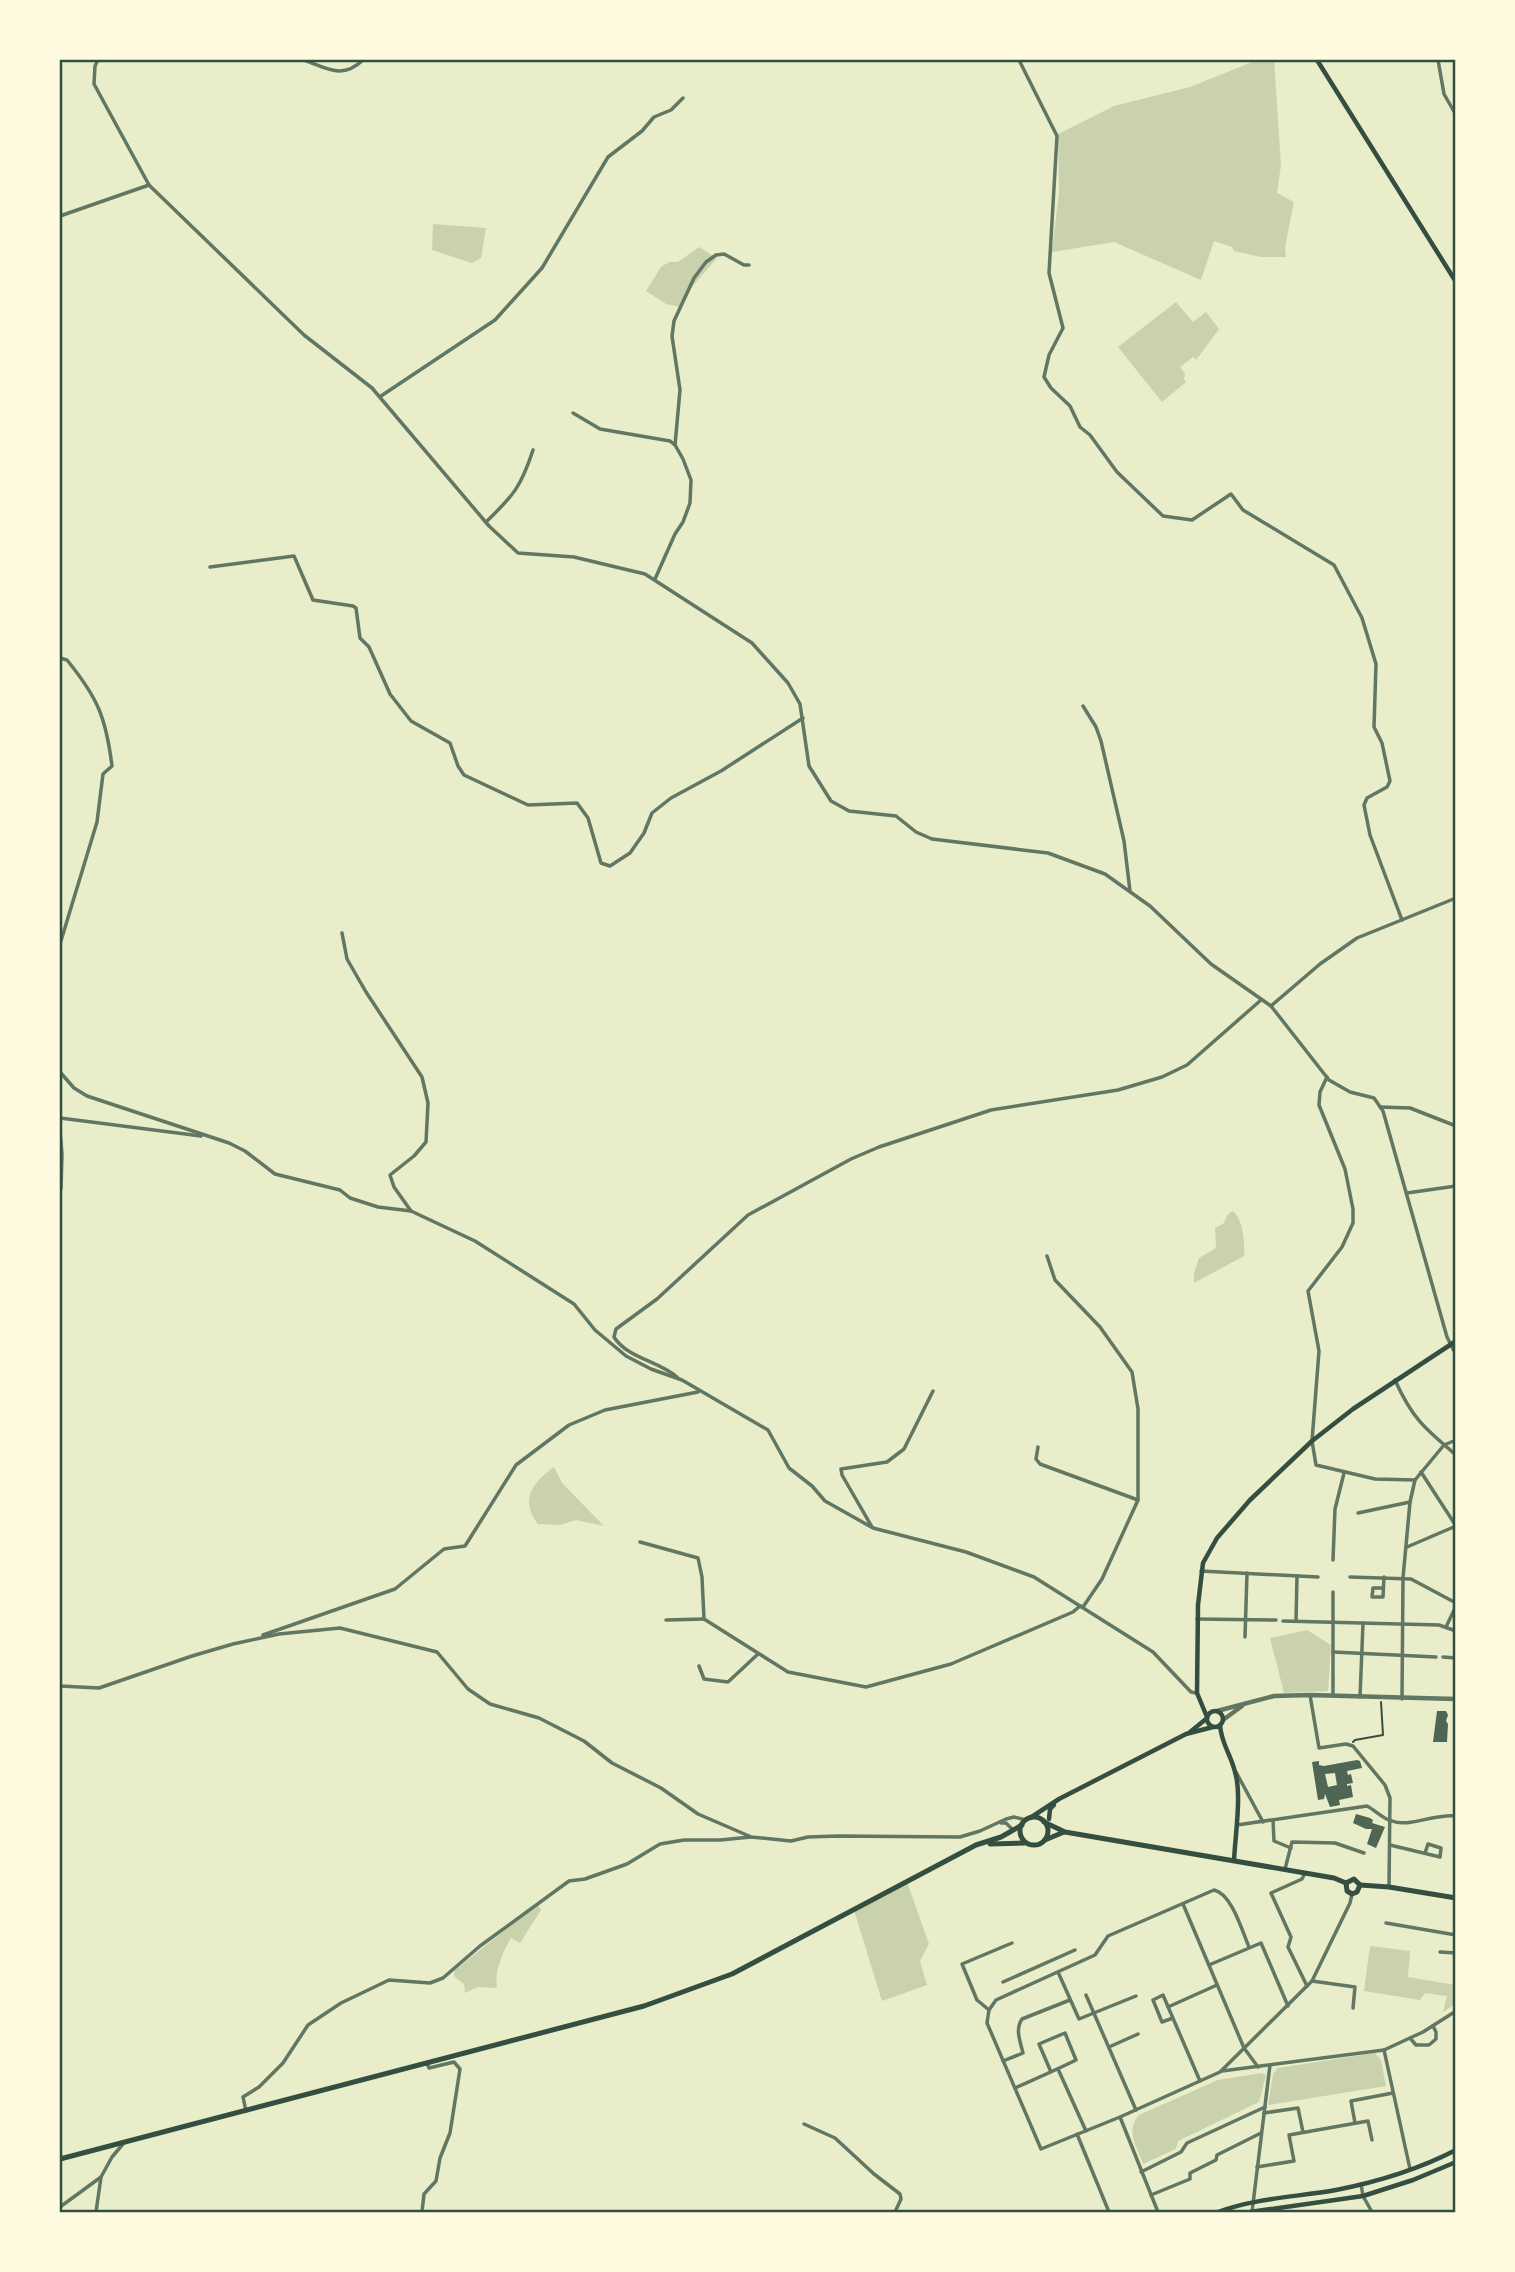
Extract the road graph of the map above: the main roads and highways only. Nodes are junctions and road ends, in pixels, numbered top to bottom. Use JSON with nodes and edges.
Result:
{"nodes":[{"id":1,"x":1317,"y":60,"type":"edge"},
{"id":2,"x":1455,"y":282,"type":"edge"},
{"id":3,"x":1455,"y":1341,"type":"edge"},
{"id":4,"x":1200,"y":1699,"type":"junction"},
{"id":5,"x":1215,"y":1711,"type":"junction"},
{"id":6,"x":1207,"y":1718,"type":"junction"},
{"id":7,"x":1221,"y":1722,"type":"junction"},
{"id":8,"x":1213,"y":1727,"type":"junction"},
{"id":9,"x":1186,"y":1734,"type":"junction"},
{"id":10,"x":1063,"y":1798,"type":"junction"},
{"id":11,"x":1026,"y":1821,"type":"junction"},
{"id":12,"x":1048,"y":1823,"type":"junction"},
{"id":13,"x":1013,"y":1830,"type":"junction"},
{"id":14,"x":1065,"y":1832,"type":"junction"},
{"id":15,"x":1021,"y":1836,"type":"junction"},
{"id":16,"x":1045,"y":1840,"type":"junction"},
{"id":17,"x":1027,"y":1843,"type":"junction"},
{"id":18,"x":976,"y":1845,"type":"junction"},
{"id":19,"x":1234,"y":1862,"type":"junction"},
{"id":20,"x":1346,"y":1883,"type":"junction"},
{"id":21,"x":1360,"y":1885,"type":"junction"},
{"id":22,"x":1455,"y":1898,"type":"edge"},
{"id":23,"x":1455,"y":2150,"type":"edge"},
{"id":24,"x":60,"y":2159,"type":"edge"},
{"id":25,"x":1455,"y":2162,"type":"edge"},
{"id":26,"x":1251,"y":2212,"type":"edge"},
{"id":27,"x":1218,"y":2213,"type":"edge"}],
"edges":[{"from":1,"to":2,"type":"main road"},
{"from":3,"to":4,"type":"main road"},
{"from":4,"to":5,"type":"main road"},
{"from":4,"to":6,"type":"main road"},
{"from":5,"to":6,"type":"main road"},
{"from":5,"to":7,"type":"main road"},
{"from":6,"to":8,"type":"main road"},
{"from":6,"to":9,"type":"main road"},
{"from":7,"to":8,"type":"main road"},
{"from":7,"to":19,"type":"main road"},
{"from":8,"to":9,"type":"main road"},
{"from":9,"to":10,"type":"main road"},
{"from":10,"to":11,"type":"main road"},
{"from":10,"to":12,"type":"main road"},
{"from":11,"to":12,"type":"main road"},
{"from":11,"to":13,"type":"main road"},
{"from":11,"to":15,"type":"main road"},
{"from":12,"to":14,"type":"main road"},
{"from":12,"to":16,"type":"main road"},
{"from":13,"to":15,"type":"main road"},
{"from":13,"to":18,"type":"main road"},
{"from":14,"to":16,"type":"main road"},
{"from":14,"to":19,"type":"main road"},
{"from":15,"to":17,"type":"main road"},
{"from":16,"to":17,"type":"main road"},
{"from":17,"to":18,"type":"main road"},
{"from":18,"to":24,"type":"main road"},
{"from":19,"to":20,"type":"main road"},
{"from":20,"to":21,"type":"main road"},
{"from":20,"to":21,"type":"main road"},
{"from":21,"to":22,"type":"main road"},
{"from":23,"to":27,"type":"main road"},
{"from":25,"to":26,"type":"main road"}]}
